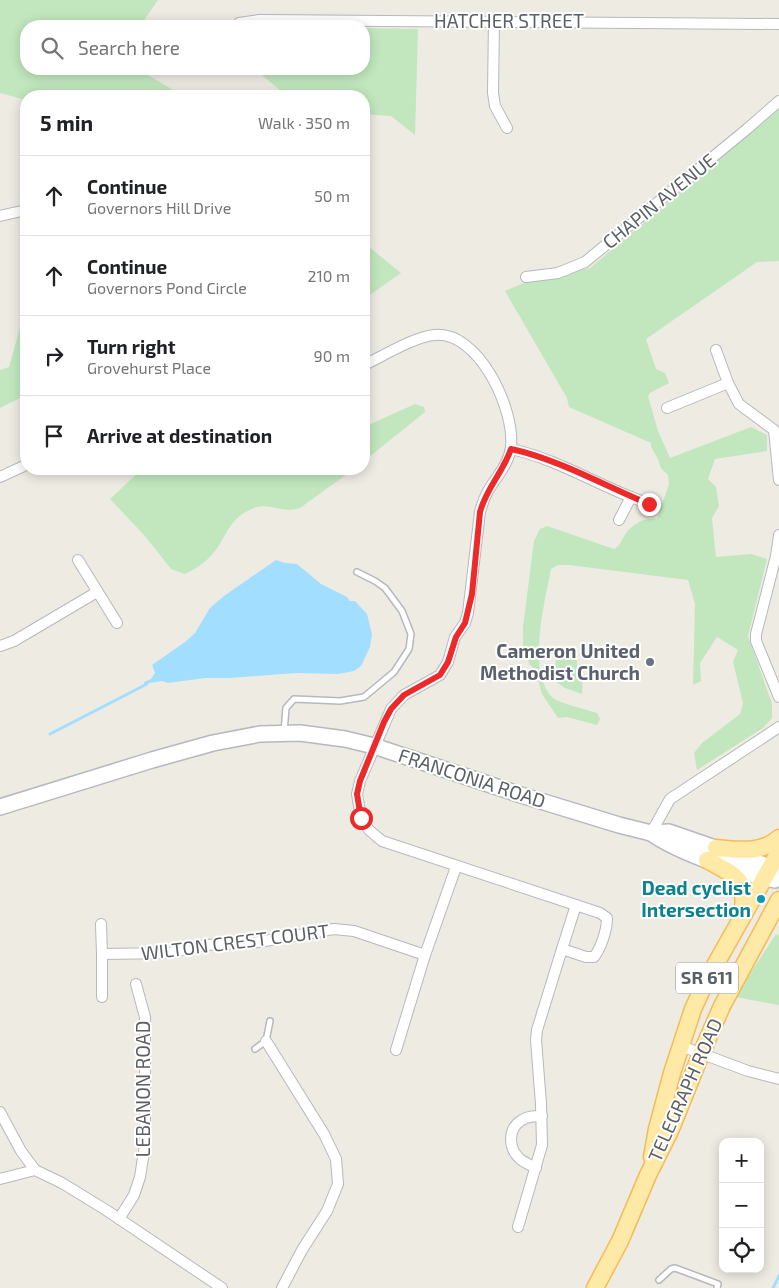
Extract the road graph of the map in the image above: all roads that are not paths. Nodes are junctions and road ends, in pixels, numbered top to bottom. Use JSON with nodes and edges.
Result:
{"nodes":[{"id":1,"x":370,"y":21,"type":"edge"},
{"id":2,"x":494,"y":22,"type":"junction"},
{"id":3,"x":779,"y":24,"type":"edge"},
{"id":4,"x":779,"y":101,"type":"edge"},
{"id":5,"x":507,"y":128,"type":"dead end"},
{"id":6,"x":20,"y":211,"type":"edge"},
{"id":7,"x":0,"y":216,"type":"edge"},
{"id":8,"x":526,"y":277,"type":"dead end"},
{"id":9,"x":716,"y":350,"type":"dead end"},
{"id":10,"x":370,"y":362,"type":"edge"},
{"id":11,"x":728,"y":383,"type":"junction"},
{"id":12,"x":667,"y":408,"type":"dead end"},
{"id":13,"x":776,"y":426,"type":"edge"},
{"id":14,"x":511,"y":449,"type":"junction"},
{"id":15,"x":20,"y":468,"type":"edge"},
{"id":16,"x":0,"y":477,"type":"edge"},
{"id":17,"x":779,"y":480,"type":"edge"},
{"id":18,"x":631,"y":497,"type":"junction"},
{"id":19,"x":649,"y":504,"type":"dead end"},
{"id":20,"x":619,"y":520,"type":"dead end"},
{"id":21,"x":779,"y":535,"type":"edge"},
{"id":22,"x":78,"y":560,"type":"dead end"},
{"id":23,"x":357,"y":572,"type":"dead end"},
{"id":24,"x":97,"y":592,"type":"junction"},
{"id":25,"x":116,"y":623,"type":"dead end"},
{"id":26,"x":0,"y":646,"type":"edge"},
{"id":27,"x":779,"y":697,"type":"edge"},
{"id":28,"x":779,"y":727,"type":"edge"},
{"id":29,"x":284,"y":733,"type":"junction"},
{"id":30,"x":374,"y":746,"type":"junction"},
{"id":31,"x":0,"y":807,"type":"edge"},
{"id":32,"x":651,"y":833,"type":"junction"},
{"id":33,"x":779,"y":838,"type":"edge"},
{"id":34,"x":779,"y":852,"type":"edge"},
{"id":35,"x":712,"y":854,"type":"junction"},
{"id":36,"x":456,"y":867,"type":"junction"},
{"id":37,"x":773,"y":875,"type":"edge"},
{"id":38,"x":779,"y":900,"type":"edge"},
{"id":39,"x":576,"y":906,"type":"junction"},
{"id":40,"x":743,"y":915,"type":"junction"},
{"id":41,"x":101,"y":924,"type":"dead end"},
{"id":42,"x":562,"y":949,"type":"junction"},
{"id":43,"x":102,"y":954,"type":"junction"},
{"id":44,"x":425,"y":955,"type":"junction"},
{"id":45,"x":136,"y":984,"type":"dead end"},
{"id":46,"x":102,"y":997,"type":"dead end"},
{"id":47,"x":270,"y":1021,"type":"dead end"},
{"id":48,"x":266,"y":1042,"type":"junction"},
{"id":49,"x":680,"y":1046,"type":"junction"},
{"id":50,"x":255,"y":1049,"type":"dead end"},
{"id":51,"x":396,"y":1050,"type":"dead end"},
{"id":52,"x":701,"y":1054,"type":"junction"},
{"id":53,"x":779,"y":1080,"type":"edge"},
{"id":54,"x":0,"y":1112,"type":"edge"},
{"id":55,"x":542,"y":1116,"type":"junction"},
{"id":56,"x":536,"y":1168,"type":"junction"},
{"id":57,"x":35,"y":1170,"type":"junction"},
{"id":58,"x":648,"y":1175,"type":"junction"},
{"id":59,"x":0,"y":1178,"type":"edge"},
{"id":60,"x":119,"y":1219,"type":"junction"},
{"id":61,"x":518,"y":1227,"type":"dead end"},
{"id":62,"x":659,"y":1280,"type":"dead end"},
{"id":63,"x":222,"y":1288,"type":"edge"},
{"id":64,"x":282,"y":1288,"type":"edge"},
{"id":65,"x":596,"y":1288,"type":"edge"},
{"id":66,"x":717,"y":1288,"type":"edge"}],
"edges":[{"from":1,"to":2,"type":"street","name":"HATCHER STREET"},
{"from":2,"to":3,"type":"street","name":"HATCHER STREET"},
{"from":2,"to":5,"type":"street"},
{"from":4,"to":8,"type":"street","name":"CHAPIN AVENUE"},
{"from":6,"to":7,"type":"street"},
{"from":9,"to":11,"type":"street"},
{"from":10,"to":14,"type":"street"},
{"from":11,"to":12,"type":"street"},
{"from":11,"to":13,"type":"street"},
{"from":13,"to":17,"type":"street"},
{"from":14,"to":18,"type":"street"},
{"from":14,"to":30,"type":"street"},
{"from":15,"to":16,"type":"street"},
{"from":18,"to":19,"type":"street"},
{"from":18,"to":20,"type":"street"},
{"from":21,"to":27,"type":"street"},
{"from":22,"to":24,"type":"street"},
{"from":23,"to":29,"type":"lane"},
{"from":24,"to":25,"type":"street"},
{"from":24,"to":26,"type":"street"},
{"from":28,"to":32,"type":"street"},
{"from":29,"to":30,"type":"main road","name":"FRANCONIA ROAD"},
{"from":29,"to":31,"type":"main road","name":"FRANCONIA ROAD"},
{"from":30,"to":32,"type":"main road","name":"FRANCONIA ROAD"},
{"from":30,"to":36,"type":"street"},
{"from":32,"to":35,"type":"main road","name":"FRANCONIA ROAD"},
{"from":33,"to":35,"type":"main road"},
{"from":34,"to":37,"type":"main road","name":"TELEGRAPH ROAD","number":"SR 611"},
{"from":35,"to":37,"type":"main road","name":"FRANCONIA ROAD"},
{"from":35,"to":40,"type":"main road"},
{"from":36,"to":39,"type":"street"},
{"from":36,"to":44,"type":"street"},
{"from":37,"to":40,"type":"main road","name":"TELEGRAPH ROAD","number":"SR 611"},
{"from":38,"to":52,"type":"main road","name":"TELEGRAPH ROAD","number":"SR 611"},
{"from":39,"to":42,"type":"street"},
{"from":39,"to":42,"type":"street"},
{"from":40,"to":49,"type":"main road","name":"TELEGRAPH ROAD","number":"SR 611"},
{"from":41,"to":43,"type":"street"},
{"from":42,"to":55,"type":"street"},
{"from":43,"to":44,"type":"street","name":"WILTON CREST COURT"},
{"from":43,"to":46,"type":"street"},
{"from":44,"to":51,"type":"street"},
{"from":45,"to":60,"type":"street","name":"LEBANON ROAD"},
{"from":47,"to":48,"type":"lane"},
{"from":48,"to":50,"type":"lane"},
{"from":48,"to":64,"type":"street"},
{"from":49,"to":52,"type":"street"},
{"from":49,"to":58,"type":"main road","name":"TELEGRAPH ROAD","number":"SR 611"},
{"from":52,"to":53,"type":"street"},
{"from":52,"to":58,"type":"main road","name":"TELEGRAPH ROAD","number":"SR 611"},
{"from":54,"to":57,"type":"street"},
{"from":55,"to":56,"type":"street"},
{"from":55,"to":56,"type":"street"},
{"from":56,"to":61,"type":"street"},
{"from":57,"to":59,"type":"street"},
{"from":57,"to":60,"type":"street"},
{"from":58,"to":65,"type":"main road","name":"TELEGRAPH ROAD","number":"SR 611"},
{"from":60,"to":63,"type":"street"},
{"from":62,"to":66,"type":"lane"}]}
